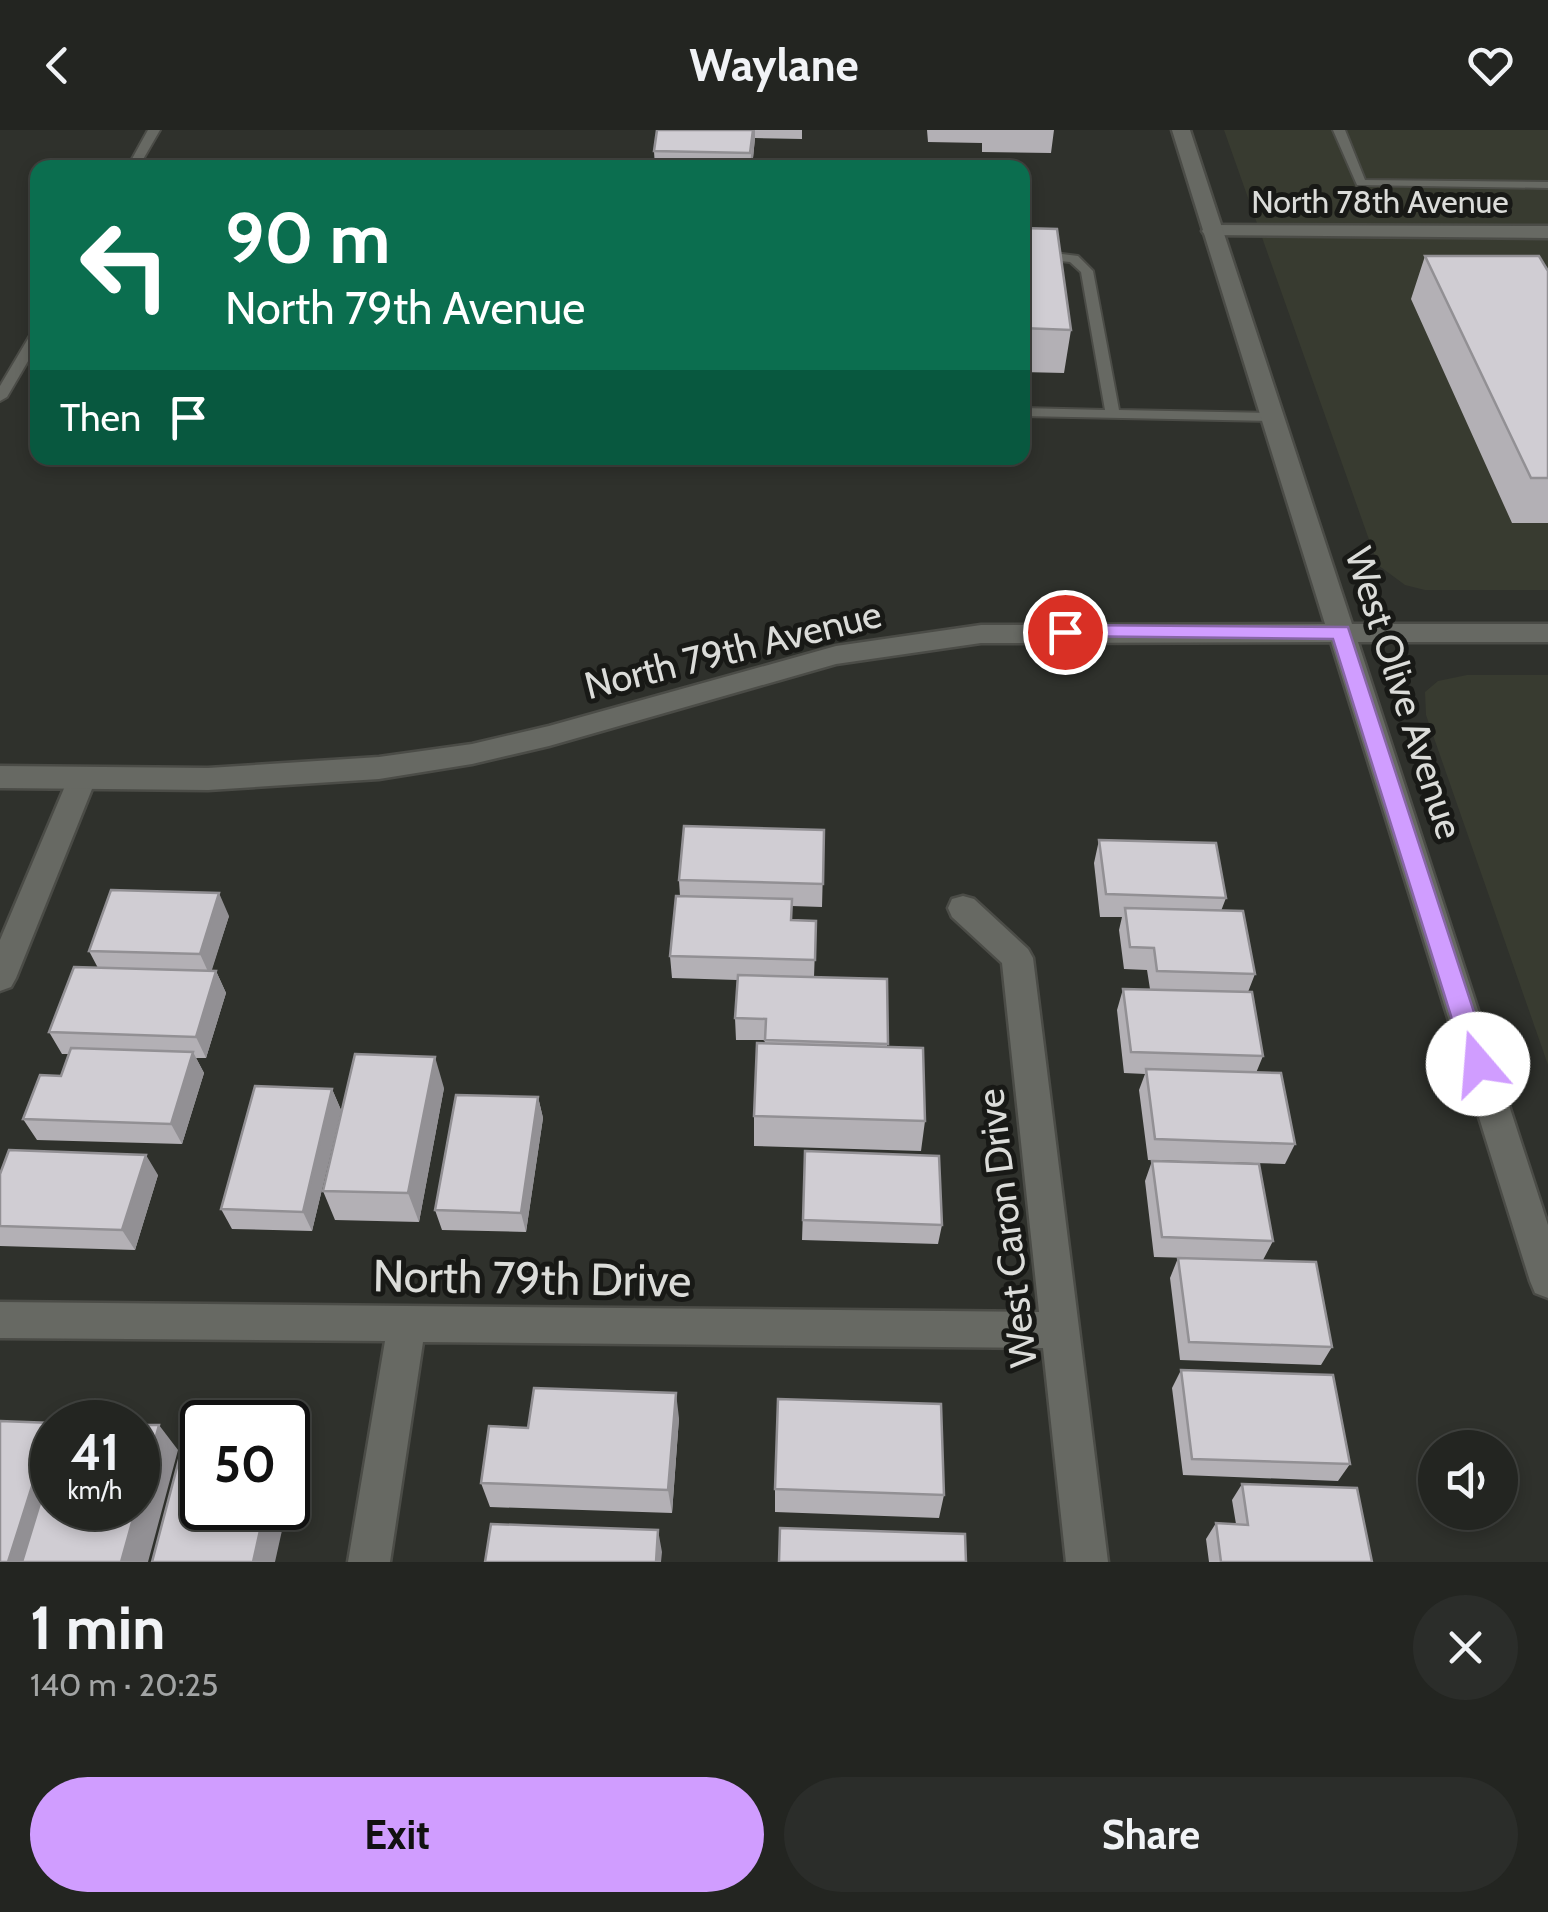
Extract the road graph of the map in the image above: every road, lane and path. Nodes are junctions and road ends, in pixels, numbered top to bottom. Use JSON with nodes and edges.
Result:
{"nodes":[{"id":1,"x":154,"y":130,"type":"edge"},
{"id":2,"x":1182,"y":130,"type":"edge"},
{"id":3,"x":1339,"y":130,"type":"edge"},
{"id":4,"x":137,"y":160,"type":"edge"},
{"id":5,"x":1548,"y":185,"type":"edge"},
{"id":6,"x":1212,"y":232,"type":"junction"},
{"id":7,"x":1548,"y":232,"type":"edge"},
{"id":8,"x":1030,"y":253,"type":"edge"},
{"id":9,"x":30,"y":346,"type":"edge"},
{"id":10,"x":0,"y":397,"type":"edge"},
{"id":11,"x":1030,"y":412,"type":"edge"},
{"id":12,"x":1113,"y":414,"type":"junction"},
{"id":13,"x":1272,"y":418,"type":"junction"},
{"id":14,"x":1341,"y":632,"type":"junction"},
{"id":15,"x":1548,"y":633,"type":"edge"},
{"id":16,"x":0,"y":776,"type":"edge"},
{"id":17,"x":82,"y":779,"type":"junction"},
{"id":18,"x":963,"y":908,"type":"dead end"},
{"id":19,"x":0,"y":978,"type":"edge"},
{"id":20,"x":1548,"y":1281,"type":"edge"},
{"id":21,"x":0,"y":1320,"type":"edge"},
{"id":22,"x":407,"y":1324,"type":"junction"},
{"id":23,"x":1062,"y":1330,"type":"junction"},
{"id":24,"x":369,"y":1562,"type":"edge"},
{"id":25,"x":1087,"y":1562,"type":"edge"}],
"edges":[{"from":1,"to":4,"type":"lane"},
{"from":2,"to":6,"type":"street","name":"West Olive Avenue"},
{"from":3,"to":5,"type":"lane"},
{"from":6,"to":7,"type":"street","name":"North 78th Avenue"},
{"from":6,"to":13,"type":"street","name":"West Olive Avenue"},
{"from":8,"to":12,"type":"lane"},
{"from":9,"to":10,"type":"lane"},
{"from":11,"to":12,"type":"lane"},
{"from":12,"to":13,"type":"lane"},
{"from":13,"to":14,"type":"street","name":"West Olive Avenue"},
{"from":14,"to":15,"type":"street","name":"North 79th Avenue"},
{"from":14,"to":17,"type":"street","name":"North 79th Avenue"},
{"from":14,"to":20,"type":"street","name":"West Olive Avenue"},
{"from":16,"to":17,"type":"street","name":"North 79th Avenue"},
{"from":17,"to":19,"type":"street"},
{"from":18,"to":23,"type":"street","name":"West Caron Drive"},
{"from":21,"to":22,"type":"street","name":"North 79th Drive"},
{"from":22,"to":23,"type":"street","name":"North 79th Drive"},
{"from":22,"to":24,"type":"street"},
{"from":23,"to":25,"type":"street","name":"West Caron Drive"}]}
